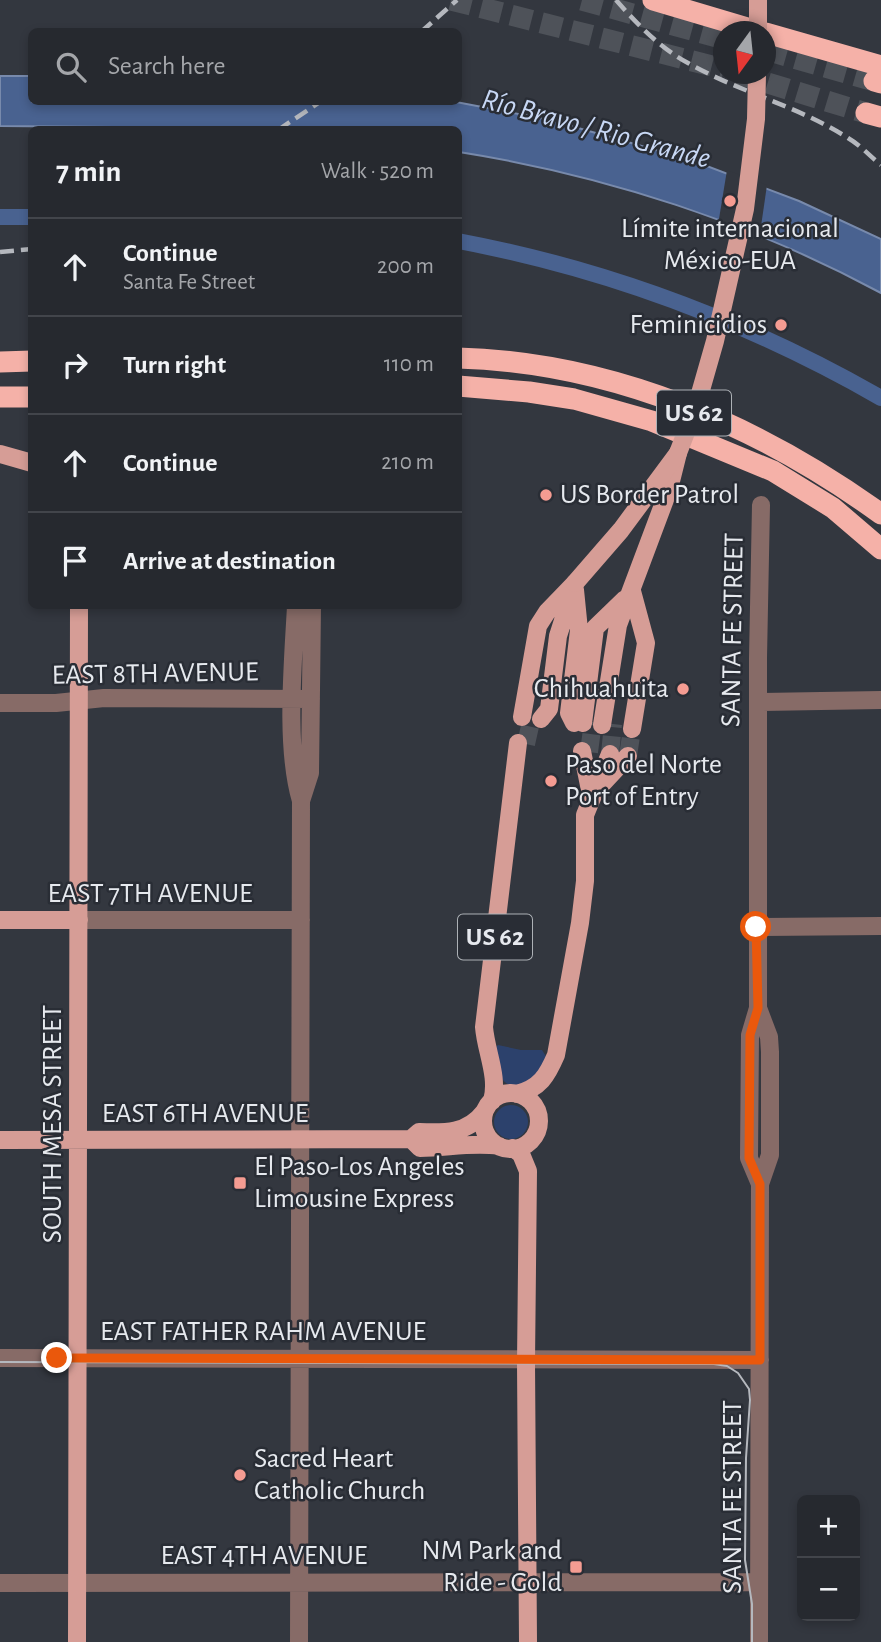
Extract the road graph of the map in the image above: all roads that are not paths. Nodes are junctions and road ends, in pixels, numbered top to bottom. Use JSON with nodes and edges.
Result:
{"nodes":[{"id":1,"x":653,"y":0,"type":"edge"},
{"id":2,"x":758,"y":0,"type":"edge"},
{"id":3,"x":725,"y":21,"type":"edge"},
{"id":4,"x":761,"y":21,"type":"edge"},
{"id":5,"x":776,"y":37,"type":"edge"},
{"id":6,"x":879,"y":77,"type":"edge"},
{"id":7,"x":757,"y":84,"type":"edge"},
{"id":8,"x":462,"y":358,"type":"edge"},
{"id":9,"x":28,"y":361,"type":"edge"},
{"id":10,"x":0,"y":362,"type":"edge"},
{"id":11,"x":462,"y":386,"type":"edge"},
{"id":12,"x":28,"y":387,"type":"edge"},
{"id":13,"x":0,"y":388,"type":"edge"},
{"id":14,"x":462,"y":396,"type":"edge"},
{"id":15,"x":0,"y":397,"type":"edge"},
{"id":16,"x":28,"y":397,"type":"edge"},
{"id":17,"x":574,"y":399,"type":"junction"},
{"id":18,"x":678,"y":453,"type":"junction"},
{"id":19,"x":0,"y":454,"type":"edge"},
{"id":20,"x":28,"y":462,"type":"edge"},
{"id":21,"x":761,"y":505,"type":"dead end"},
{"id":22,"x":881,"y":514,"type":"edge"},
{"id":23,"x":881,"y":548,"type":"edge"},
{"id":24,"x":575,"y":583,"type":"junction"},
{"id":25,"x":632,"y":591,"type":"junction"},
{"id":26,"x":79,"y":609,"type":"edge"},
{"id":27,"x":296,"y":609,"type":"edge"},
{"id":28,"x":312,"y":609,"type":"edge"},
{"id":29,"x":292,"y":698,"type":"junction"},
{"id":30,"x":311,"y":699,"type":"junction"},
{"id":31,"x":80,"y":700,"type":"junction"},
{"id":32,"x":881,"y":700,"type":"edge"},
{"id":33,"x":758,"y":702,"type":"junction"},
{"id":34,"x":0,"y":703,"type":"edge"},
{"id":35,"x":603,"y":725,"type":"junction"},
{"id":36,"x":521,"y":748,"type":"tunnel mouth"},
{"id":37,"x":591,"y":795,"type":"junction"},
{"id":38,"x":301,"y":801,"type":"junction"},
{"id":39,"x":0,"y":920,"type":"edge"},
{"id":40,"x":79,"y":920,"type":"junction"},
{"id":41,"x":301,"y":920,"type":"junction"},
{"id":42,"x":881,"y":926,"type":"edge"},
{"id":43,"x":756,"y":927,"type":"junction"},
{"id":44,"x":517,"y":1094,"type":"junction"},
{"id":45,"x":488,"y":1107,"type":"junction"},
{"id":46,"x":411,"y":1139,"type":"junction"},
{"id":47,"x":0,"y":1140,"type":"edge"},
{"id":48,"x":79,"y":1140,"type":"junction"},
{"id":49,"x":300,"y":1140,"type":"junction"},
{"id":50,"x":506,"y":1147,"type":"junction"},
{"id":51,"x":0,"y":1358,"type":"edge"},
{"id":52,"x":80,"y":1358,"type":"junction"},
{"id":53,"x":300,"y":1358,"type":"junction"},
{"id":54,"x":526,"y":1359,"type":"junction"},
{"id":55,"x":760,"y":1360,"type":"junction"},
{"id":56,"x":528,"y":1582,"type":"junction"},
{"id":57,"x":759,"y":1582,"type":"junction"},
{"id":58,"x":0,"y":1583,"type":"edge"},
{"id":59,"x":78,"y":1583,"type":"junction"},
{"id":60,"x":299,"y":1583,"type":"junction"},
{"id":61,"x":78,"y":1642,"type":"edge"},
{"id":62,"x":299,"y":1642,"type":"edge"},
{"id":63,"x":528,"y":1642,"type":"edge"},
{"id":64,"x":759,"y":1642,"type":"edge"}],
"edges":[{"from":1,"to":3,"type":"highway"},
{"from":2,"to":4,"type":"main road","bridge":true},
{"from":5,"to":6,"type":"highway"},
{"from":7,"to":18,"type":"main road","number":"US 62","bridge":true},
{"from":8,"to":22,"type":"highway"},
{"from":9,"to":10,"type":"highway"},
{"from":11,"to":17,"type":"highway"},
{"from":12,"to":13,"type":"highway"},
{"from":14,"to":17,"type":"highway"},
{"from":15,"to":16,"type":"highway"},
{"from":17,"to":23,"type":"highway"},
{"from":18,"to":24,"type":"main road","number":"US 62","bridge":true},
{"from":18,"to":25,"type":"main road","number":"US 62"},
{"from":19,"to":20,"type":"main road"},
{"from":21,"to":33,"type":"street","name":"SANTA FE STREET"},
{"from":24,"to":24,"type":"main road","number":"US 62"},
{"from":24,"to":35,"type":"main road"},
{"from":25,"to":35,"type":"main road","number":"US 62"},
{"from":25,"to":35,"type":"main road"},
{"from":26,"to":31,"type":"main road","name":"SOUTH MESA STREET"},
{"from":27,"to":29,"type":"street"},
{"from":28,"to":30,"type":"street"},
{"from":29,"to":30,"type":"street","name":"EAST 8TH AVENUE"},
{"from":29,"to":31,"type":"street","name":"EAST 8TH AVENUE"},
{"from":29,"to":38,"type":"street"},
{"from":30,"to":38,"type":"street"},
{"from":31,"to":34,"type":"street","name":"EAST 8TH AVENUE"},
{"from":31,"to":40,"type":"main road","name":"SOUTH MESA STREET"},
{"from":32,"to":33,"type":"street"},
{"from":33,"to":43,"type":"street","name":"SANTA FE STREET"},
{"from":36,"to":45,"type":"main road","number":"US 62"},
{"from":37,"to":37,"type":"main road","number":"US 62"},
{"from":37,"to":44,"type":"main road","number":"US 62"},
{"from":38,"to":41,"type":"street"},
{"from":39,"to":40,"type":"main road","name":"EAST 7TH AVENUE"},
{"from":40,"to":41,"type":"street","name":"EAST 7TH AVENUE"},
{"from":40,"to":48,"type":"main road","name":"SOUTH MESA STREET"},
{"from":41,"to":49,"type":"street"},
{"from":42,"to":43,"type":"street"},
{"from":43,"to":55,"type":"street","name":"SANTA FE STREET"},
{"from":44,"to":45,"type":"main road","number":"US 62"},
{"from":44,"to":50,"type":"main road"},
{"from":45,"to":46,"type":"main road","name":"EAST 6TH AVENUE"},
{"from":45,"to":50,"type":"main road","number":"US 62"},
{"from":46,"to":49,"type":"main road","name":"EAST 6TH AVENUE"},
{"from":46,"to":50,"type":"main road","name":"EAST 6TH AVENUE"},
{"from":47,"to":48,"type":"main road","name":"EAST 6TH AVENUE"},
{"from":48,"to":49,"type":"main road","name":"EAST 6TH AVENUE"},
{"from":48,"to":52,"type":"main road","name":"SOUTH MESA STREET"},
{"from":49,"to":53,"type":"street"},
{"from":50,"to":54,"type":"main road","number":"US 62"},
{"from":51,"to":52,"type":"street","name":"EAST FATHER RAHM AVENUE"},
{"from":52,"to":53,"type":"street","name":"EAST FATHER RAHM AVENUE"},
{"from":52,"to":59,"type":"main road","name":"SOUTH MESA STREET"},
{"from":53,"to":54,"type":"street","name":"EAST FATHER RAHM AVENUE"},
{"from":53,"to":60,"type":"street"},
{"from":54,"to":55,"type":"street","name":"EAST FATHER RAHM AVENUE"},
{"from":54,"to":56,"type":"main road","number":"US 62"},
{"from":55,"to":57,"type":"street","name":"SANTA FE STREET"},
{"from":56,"to":57,"type":"street","name":"EAST 4TH AVENUE"},
{"from":56,"to":60,"type":"street","name":"EAST 4TH AVENUE"},
{"from":56,"to":63,"type":"main road","number":"US 62"},
{"from":57,"to":64,"type":"street","name":"SANTA FE STREET"},
{"from":58,"to":59,"type":"street","name":"EAST 4TH AVENUE"},
{"from":59,"to":60,"type":"street","name":"EAST 4TH AVENUE"},
{"from":59,"to":61,"type":"main road","name":"SOUTH MESA STREET"},
{"from":60,"to":62,"type":"street"}]}
